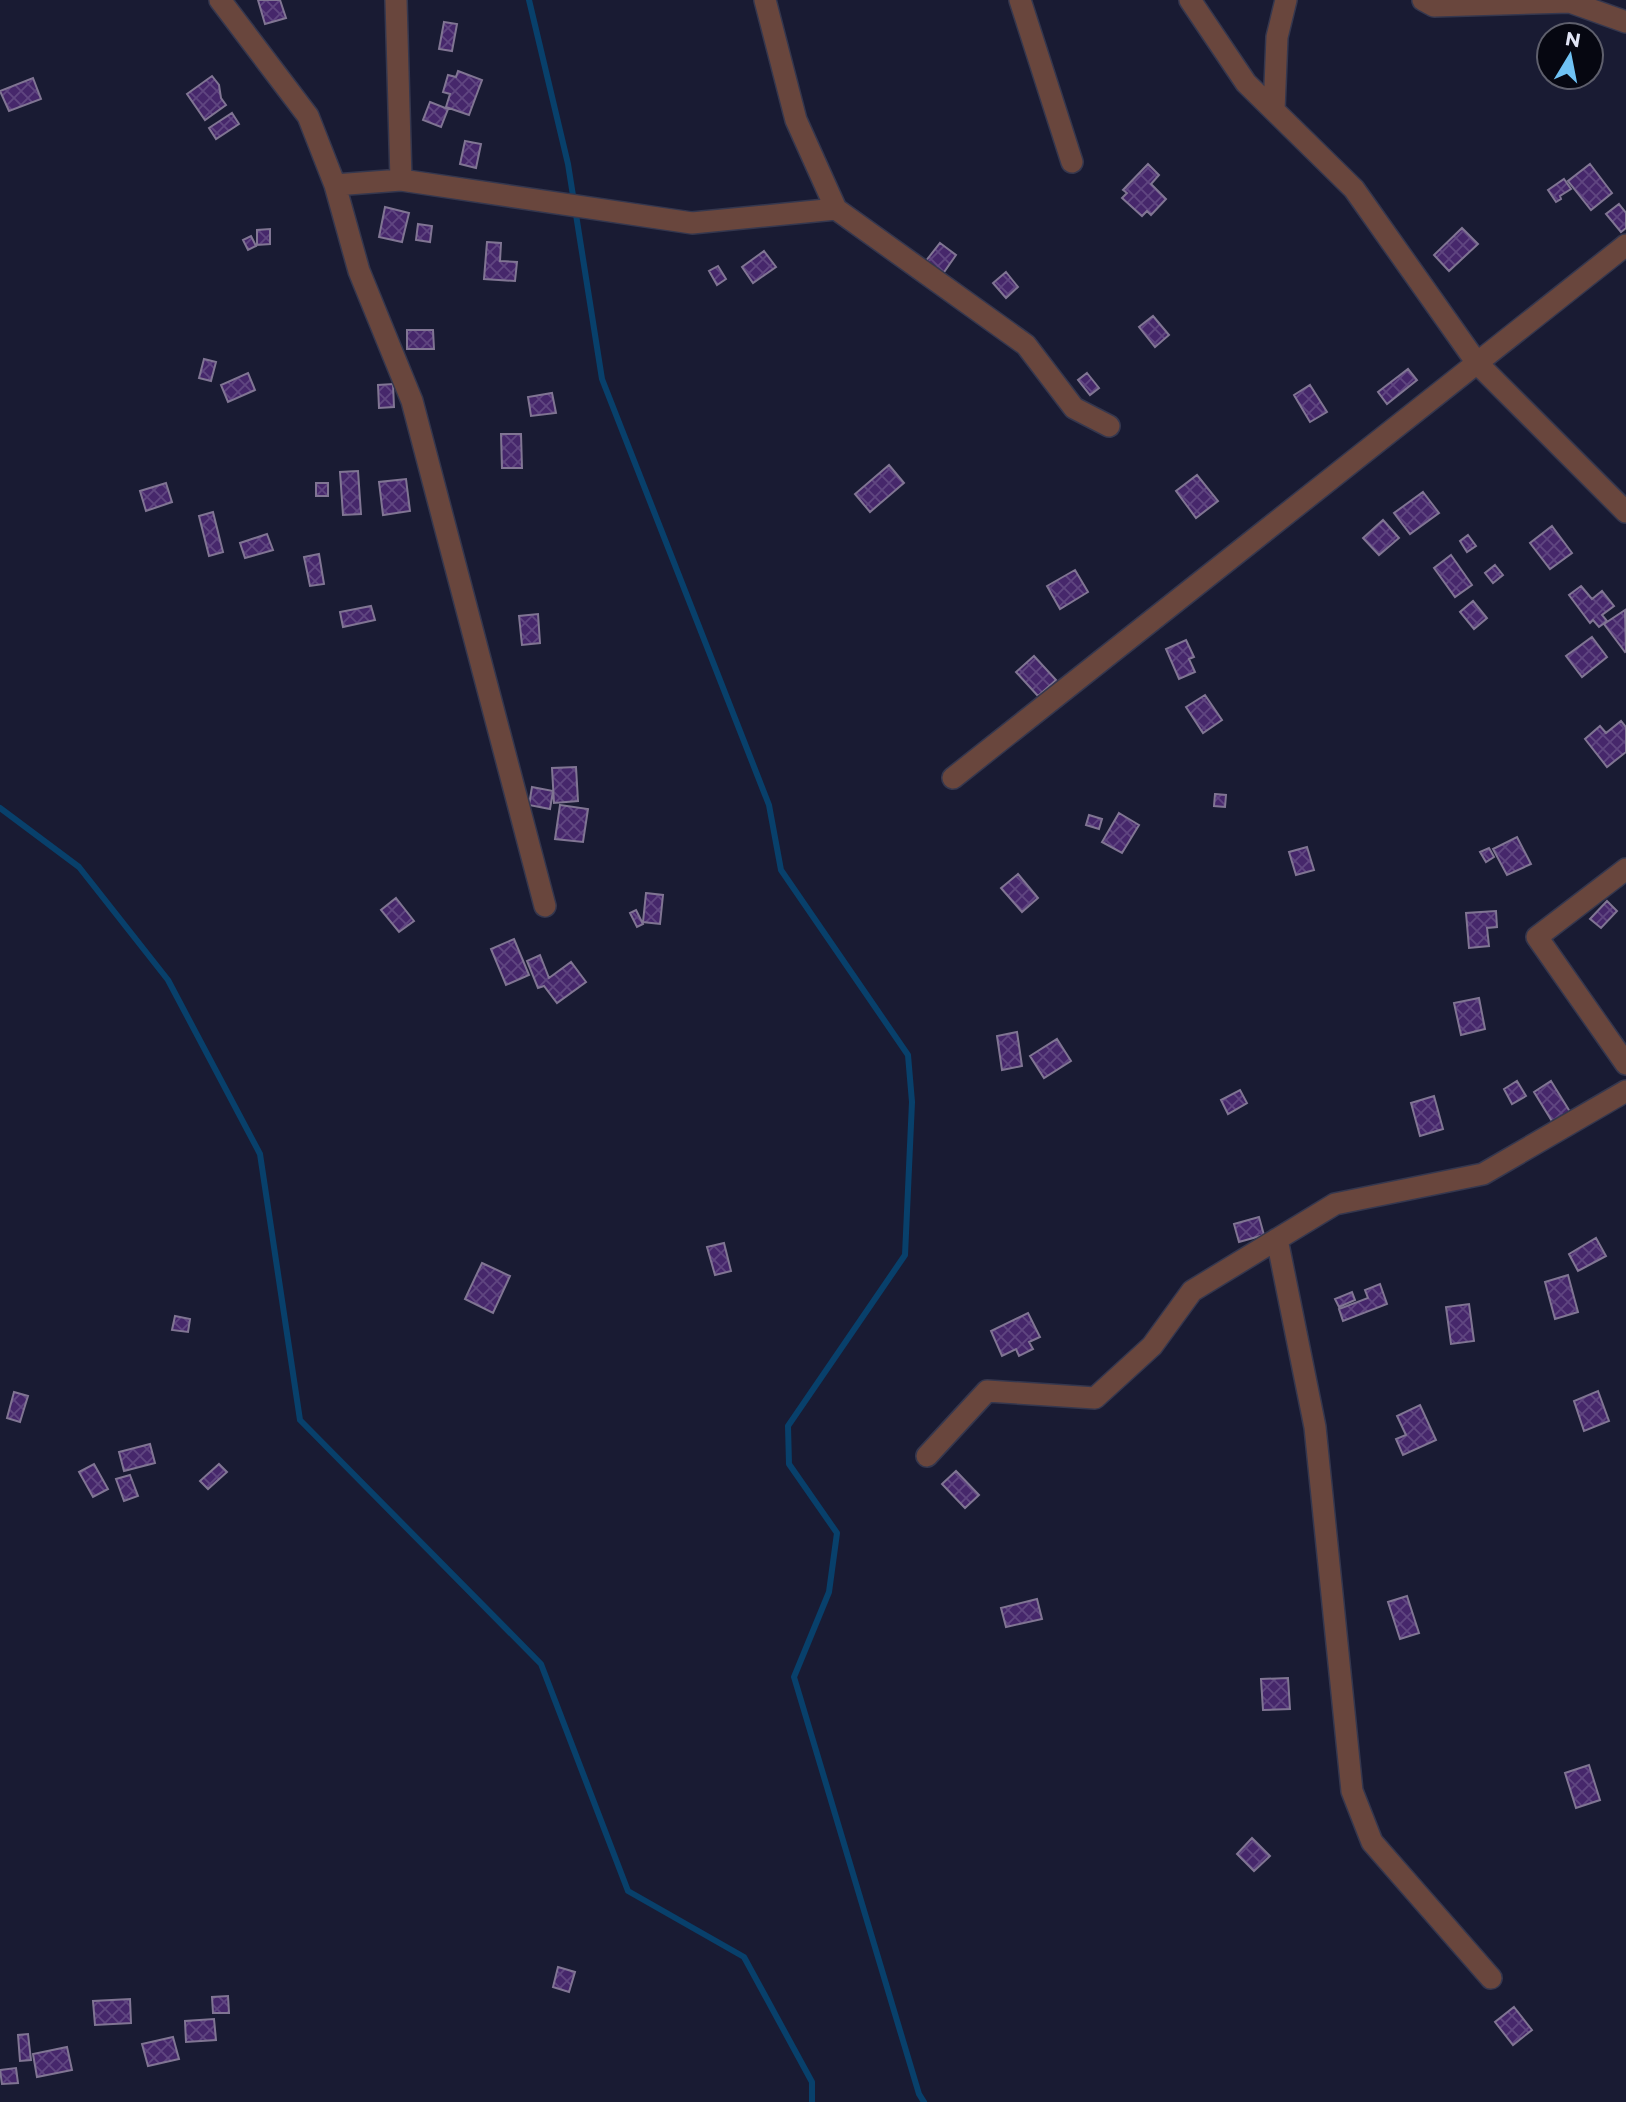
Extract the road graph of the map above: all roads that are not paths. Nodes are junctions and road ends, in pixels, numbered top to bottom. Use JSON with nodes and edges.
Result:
{"nodes":[{"id":1,"x":220,"y":0,"type":"edge"},
{"id":2,"x":396,"y":0,"type":"edge"},
{"id":3,"x":765,"y":0,"type":"edge"},
{"id":4,"x":1020,"y":0,"type":"edge"},
{"id":5,"x":1190,"y":0,"type":"edge"},
{"id":6,"x":1286,"y":0,"type":"edge"},
{"id":7,"x":1423,"y":0,"type":"edge"},
{"id":8,"x":1626,"y":22,"type":"edge"},
{"id":9,"x":1273,"y":110,"type":"junction"},
{"id":10,"x":1072,"y":162,"type":"dead end"},
{"id":11,"x":401,"y":180,"type":"junction"},
{"id":12,"x":335,"y":185,"type":"junction"},
{"id":13,"x":836,"y":209,"type":"junction"},
{"id":14,"x":1626,"y":245,"type":"edge"},
{"id":15,"x":1477,"y":363,"type":"junction"},
{"id":16,"x":1109,"y":426,"type":"dead end"},
{"id":17,"x":1626,"y":512,"type":"edge"},
{"id":18,"x":953,"y":778,"type":"dead end"},
{"id":19,"x":1626,"y":869,"type":"edge"},
{"id":20,"x":545,"y":906,"type":"dead end"},
{"id":21,"x":1626,"y":1064,"type":"edge"},
{"id":22,"x":1626,"y":1091,"type":"edge"},
{"id":23,"x":1277,"y":1239,"type":"junction"},
{"id":24,"x":927,"y":1456,"type":"dead end"},
{"id":25,"x":1491,"y":1978,"type":"dead end"}],
"edges":[{"from":1,"to":12,"type":"street"},
{"from":2,"to":11,"type":"street"},
{"from":3,"to":13,"type":"street"},
{"from":4,"to":10,"type":"street"},
{"from":5,"to":9,"type":"street"},
{"from":6,"to":9,"type":"street"},
{"from":7,"to":8,"type":"street"},
{"from":9,"to":15,"type":"street"},
{"from":11,"to":12,"type":"street"},
{"from":11,"to":13,"type":"street"},
{"from":12,"to":20,"type":"street"},
{"from":13,"to":16,"type":"street"},
{"from":14,"to":15,"type":"street"},
{"from":15,"to":17,"type":"street"},
{"from":15,"to":18,"type":"street"},
{"from":19,"to":21,"type":"street"},
{"from":22,"to":23,"type":"street"},
{"from":23,"to":24,"type":"street"},
{"from":23,"to":25,"type":"street"}]}
